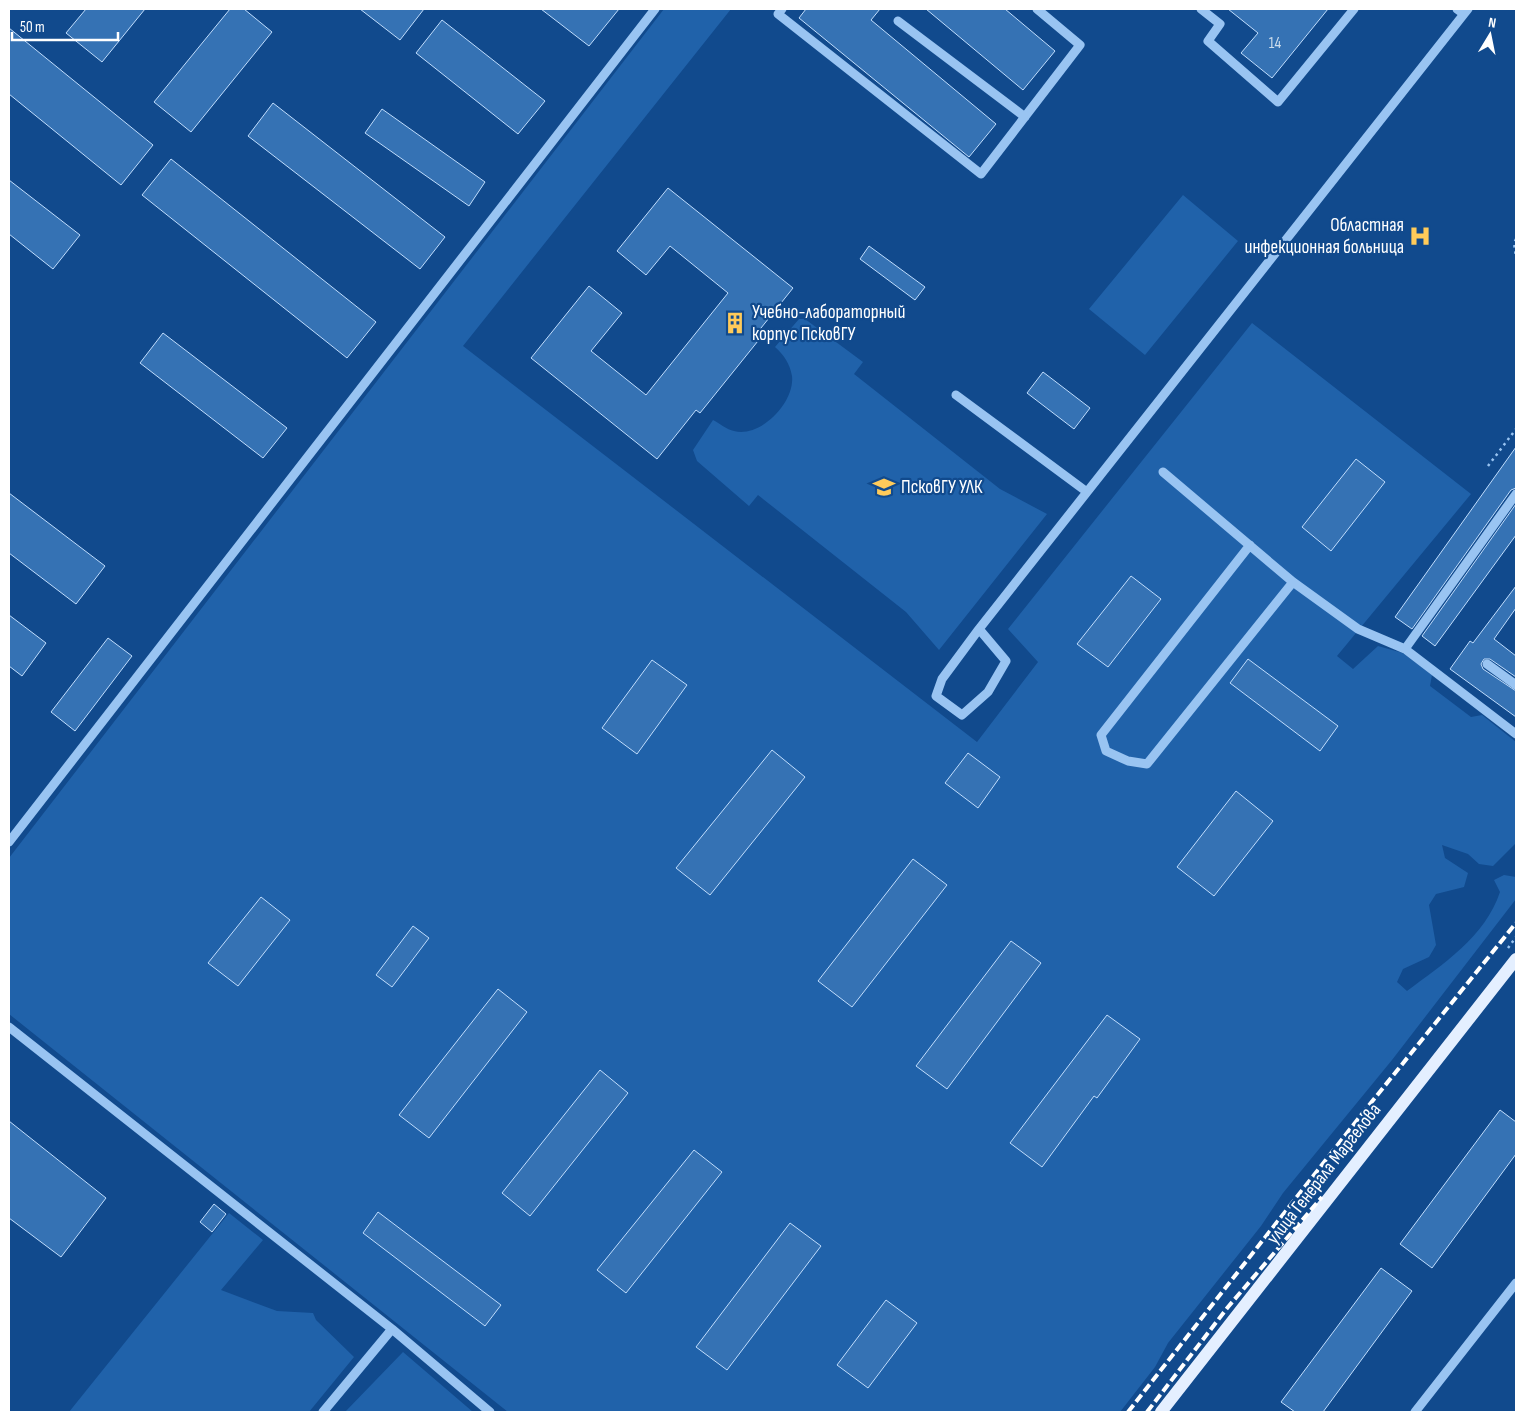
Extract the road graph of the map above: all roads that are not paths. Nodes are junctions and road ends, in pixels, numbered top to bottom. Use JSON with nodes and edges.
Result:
{"nodes":[{"id":1,"x":782,"y":9,"type":"edge"},
{"id":2,"x":1036,"y":9,"type":"edge"},
{"id":3,"x":1201,"y":9,"type":"edge"},
{"id":4,"x":1354,"y":9,"type":"edge"},
{"id":5,"x":653,"y":10,"type":"edge"},
{"id":6,"x":1463,"y":10,"type":"edge"},
{"id":7,"x":898,"y":21,"type":"dead end"},
{"id":8,"x":1025,"y":117,"type":"junction"},
{"id":9,"x":956,"y":395,"type":"dead end"},
{"id":10,"x":1163,"y":472,"type":"dead end"},
{"id":11,"x":1086,"y":492,"type":"junction"},
{"id":12,"x":1516,"y":494,"type":"edge"},
{"id":13,"x":1250,"y":545,"type":"junction"},
{"id":14,"x":1293,"y":582,"type":"junction"},
{"id":15,"x":978,"y":629,"type":"junction"},
{"id":16,"x":1405,"y":650,"type":"junction"},
{"id":17,"x":1487,"y":664,"type":"dead end"},
{"id":18,"x":1516,"y":685,"type":"edge"},
{"id":19,"x":1516,"y":734,"type":"edge"},
{"id":20,"x":9,"y":842,"type":"edge"},
{"id":21,"x":1516,"y":959,"type":"edge"},
{"id":22,"x":9,"y":1027,"type":"edge"},
{"id":23,"x":1516,"y":1283,"type":"edge"},
{"id":24,"x":392,"y":1329,"type":"junction"},
{"id":25,"x":323,"y":1412,"type":"edge"},
{"id":26,"x":490,"y":1412,"type":"edge"},
{"id":27,"x":1162,"y":1412,"type":"edge"},
{"id":28,"x":1414,"y":1412,"type":"edge"}],
"edges":[{"from":1,"to":8,"type":"lane"},
{"from":2,"to":8,"type":"lane"},
{"from":3,"to":4,"type":"lane"},
{"from":5,"to":20,"type":"lane"},
{"from":6,"to":11,"type":"lane"},
{"from":7,"to":8,"type":"lane"},
{"from":9,"to":11,"type":"lane"},
{"from":10,"to":13,"type":"lane"},
{"from":11,"to":15,"type":"lane"},
{"from":12,"to":16,"type":"lane"},
{"from":13,"to":14,"type":"lane"},
{"from":13,"to":14,"type":"lane"},
{"from":14,"to":16,"type":"lane"},
{"from":15,"to":15,"type":"lane"},
{"from":16,"to":19,"type":"lane"},
{"from":17,"to":18,"type":"lane"},
{"from":21,"to":27,"type":"main road","name":"улица Генерала Маргелова"},
{"from":22,"to":24,"type":"lane"},
{"from":23,"to":28,"type":"lane"},
{"from":24,"to":25,"type":"lane"},
{"from":24,"to":26,"type":"lane"}]}
